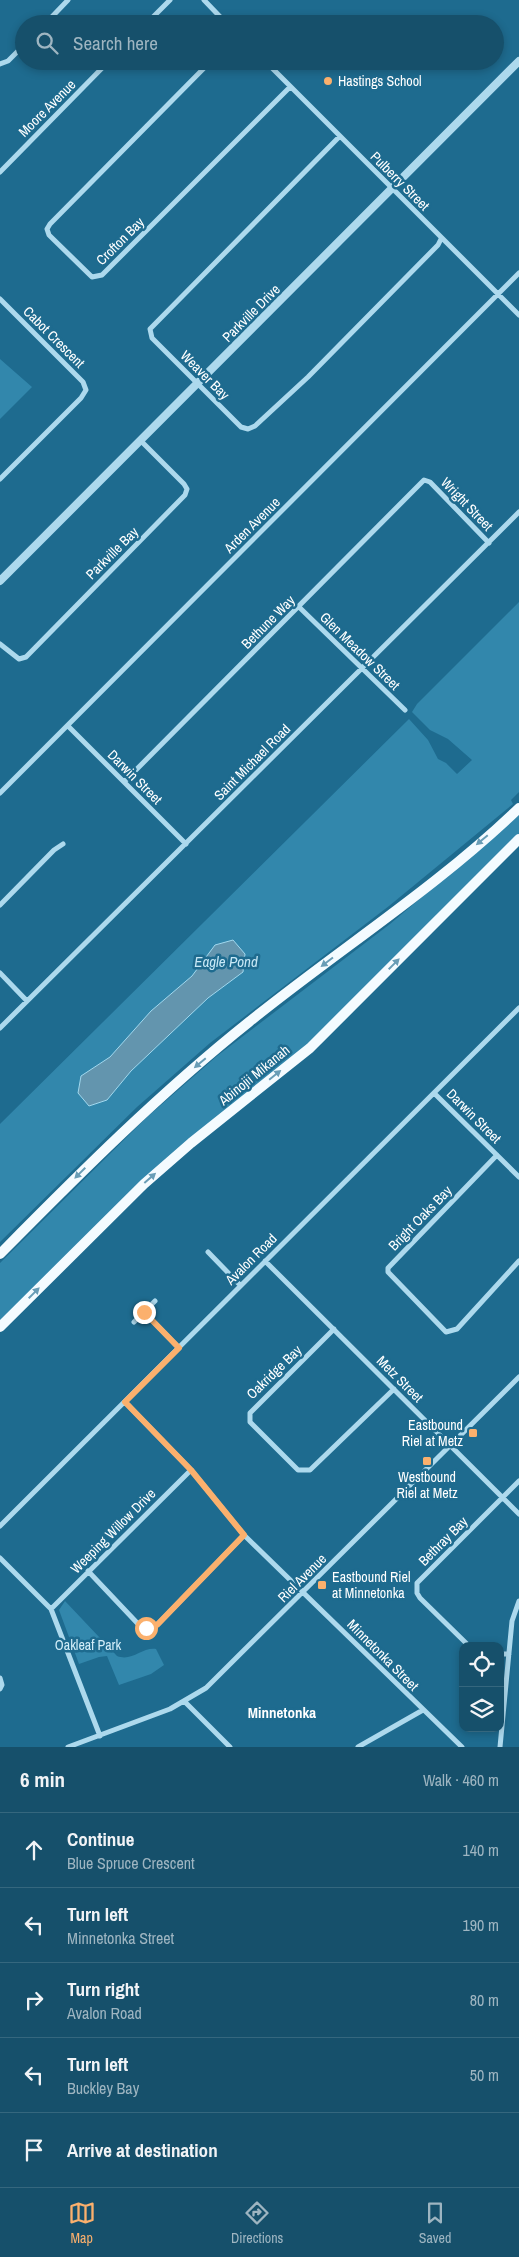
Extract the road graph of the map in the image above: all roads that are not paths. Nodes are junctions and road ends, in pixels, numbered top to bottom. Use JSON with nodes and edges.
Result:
{"nodes":[{"id":1,"x":68,"y":0,"type":"edge"},
{"id":2,"x":170,"y":0,"type":"edge"},
{"id":3,"x":204,"y":0,"type":"edge"},
{"id":4,"x":54,"y":15,"type":"edge"},
{"id":5,"x":155,"y":15,"type":"edge"},
{"id":6,"x":218,"y":15,"type":"edge"},
{"id":7,"x":15,"y":54,"type":"edge"},
{"id":8,"x":519,"y":61,"type":"edge"},
{"id":9,"x":0,"y":64,"type":"edge"},
{"id":10,"x":100,"y":70,"type":"edge"},
{"id":11,"x":202,"y":70,"type":"edge"},
{"id":12,"x":274,"y":70,"type":"edge"},
{"id":13,"x":290,"y":87,"type":"junction"},
{"id":14,"x":340,"y":136,"type":"junction"},
{"id":15,"x":0,"y":172,"type":"edge"},
{"id":16,"x":391,"y":188,"type":"junction"},
{"id":17,"x":442,"y":239,"type":"junction"},
{"id":18,"x":519,"y":273,"type":"edge"},
{"id":19,"x":498,"y":294,"type":"junction"},
{"id":20,"x":0,"y":299,"type":"edge"},
{"id":21,"x":519,"y":315,"type":"edge"},
{"id":22,"x":198,"y":384,"type":"junction"},
{"id":23,"x":140,"y":440,"type":"junction"},
{"id":24,"x":0,"y":479,"type":"edge"},
{"id":25,"x":428,"y":481,"type":"joint"},
{"id":26,"x":519,"y":512,"type":"edge"},
{"id":27,"x":489,"y":543,"type":"junction"},
{"id":28,"x":0,"y":581,"type":"edge"},
{"id":29,"x":299,"y":607,"type":"junction"},
{"id":30,"x":0,"y":644,"type":"edge"},
{"id":31,"x":361,"y":669,"type":"junction"},
{"id":32,"x":405,"y":710,"type":"dead end"},
{"id":33,"x":68,"y":726,"type":"junction"},
{"id":34,"x":124,"y":782,"type":"junction"},
{"id":35,"x":0,"y":793,"type":"edge"},
{"id":36,"x":519,"y":808,"type":"edge"},
{"id":37,"x":519,"y":839,"type":"edge"},
{"id":38,"x":63,"y":844,"type":"dead end"},
{"id":39,"x":186,"y":844,"type":"junction"},
{"id":40,"x":0,"y":905,"type":"edge"},
{"id":41,"x":0,"y":973,"type":"edge"},
{"id":42,"x":28,"y":1001,"type":"junction"},
{"id":43,"x":519,"y":1008,"type":"edge"},
{"id":44,"x":0,"y":1028,"type":"edge"},
{"id":45,"x":434,"y":1093,"type":"junction"},
{"id":46,"x":497,"y":1155,"type":"junction"},
{"id":47,"x":519,"y":1177,"type":"edge"},
{"id":48,"x":208,"y":1252,"type":"dead end"},
{"id":49,"x":0,"y":1254,"type":"edge"},
{"id":50,"x":265,"y":1261,"type":"junction"},
{"id":51,"x":519,"y":1261,"type":"edge"},
{"id":52,"x":240,"y":1285,"type":"junction"},
{"id":53,"x":155,"y":1301,"type":"dead end"},
{"id":54,"x":144,"y":1312,"type":"junction"},
{"id":55,"x":134,"y":1322,"type":"dead end"},
{"id":56,"x":0,"y":1327,"type":"edge"},
{"id":57,"x":334,"y":1329,"type":"junction"},
{"id":58,"x":179,"y":1348,"type":"junction"},
{"id":59,"x":519,"y":1377,"type":"edge"},
{"id":60,"x":394,"y":1389,"type":"junction"},
{"id":61,"x":125,"y":1402,"type":"junction"},
{"id":62,"x":451,"y":1446,"type":"junction"},
{"id":63,"x":191,"y":1470,"type":"junction"},
{"id":64,"x":519,"y":1481,"type":"edge"},
{"id":65,"x":503,"y":1497,"type":"junction"},
{"id":66,"x":519,"y":1514,"type":"edge"},
{"id":67,"x":0,"y":1526,"type":"edge"},
{"id":68,"x":244,"y":1535,"type":"junction"},
{"id":69,"x":0,"y":1558,"type":"edge"},
{"id":70,"x":88,"y":1571,"type":"junction"},
{"id":71,"x":303,"y":1592,"type":"junction"},
{"id":72,"x":519,"y":1601,"type":"edge"},
{"id":73,"x":52,"y":1609,"type":"junction"},
{"id":74,"x":465,"y":1642,"type":"edge"},
{"id":75,"x":504,"y":1654,"type":"edge"},
{"id":76,"x":509,"y":1654,"type":"junction"},
{"id":77,"x":0,"y":1678,"type":"edge"},
{"id":78,"x":0,"y":1689,"type":"edge"},
{"id":79,"x":185,"y":1702,"type":"junction"},
{"id":80,"x":422,"y":1710,"type":"junction"},
{"id":81,"x":100,"y":1736,"type":"junction"},
{"id":82,"x":68,"y":1747,"type":"edge"},
{"id":83,"x":230,"y":1747,"type":"edge"},
{"id":84,"x":358,"y":1747,"type":"edge"},
{"id":85,"x":462,"y":1747,"type":"edge"},
{"id":86,"x":500,"y":1747,"type":"edge"}],
"edges":[{"from":1,"to":4,"type":"street"},
{"from":2,"to":5,"type":"street"},
{"from":3,"to":6,"type":"street"},
{"from":7,"to":9,"type":"street"},
{"from":8,"to":16,"type":"street","name":"Parkville Drive"},
{"from":10,"to":15,"type":"street","name":"Moore Avenue"},
{"from":11,"to":13,"type":"street","name":"Crofton Bay"},
{"from":12,"to":13,"type":"street","name":"Pulberry Street"},
{"from":13,"to":14,"type":"street","name":"Pulberry Street"},
{"from":14,"to":16,"type":"street","name":"Pulberry Street"},
{"from":14,"to":22,"type":"street","name":"Weaver Bay"},
{"from":16,"to":17,"type":"street","name":"Pulberry Street"},
{"from":16,"to":22,"type":"street","name":"Parkville Drive"},
{"from":17,"to":19,"type":"street","name":"Pulberry Street"},
{"from":17,"to":22,"type":"street","name":"Weaver Bay"},
{"from":18,"to":19,"type":"street","name":"Arden Avenue"},
{"from":19,"to":21,"type":"street","name":"Pulberry Street"},
{"from":19,"to":33,"type":"street","name":"Arden Avenue"},
{"from":20,"to":24,"type":"street","name":"Cabot Crescent"},
{"from":22,"to":23,"type":"street","name":"Parkville Drive"},
{"from":23,"to":28,"type":"street","name":"Parkville Drive"},
{"from":23,"to":30,"type":"street","name":"Parkville Bay"},
{"from":25,"to":27,"type":"street","name":"Wright Street"},
{"from":25,"to":29,"type":"street","name":"Bethune Way"},
{"from":26,"to":27,"type":"street","name":"Saint Michael Road"},
{"from":27,"to":31,"type":"street","name":"Saint Michael Road"},
{"from":29,"to":31,"type":"street","name":"Glen Meadow Street"},
{"from":29,"to":34,"type":"street","name":"Bethune Way"},
{"from":31,"to":32,"type":"street","name":"Glen Meadow Street"},
{"from":31,"to":39,"type":"street","name":"Saint Michael Road"},
{"from":33,"to":34,"type":"street","name":"Darwin Street"},
{"from":33,"to":35,"type":"street","name":"Arden Avenue"},
{"from":34,"to":39,"type":"street","name":"Darwin Street"},
{"from":36,"to":49,"type":"main road","one_way":true},
{"from":56,"to":37,"type":"main road","name":"Abinojii Mikanah","one_way":true},
{"from":38,"to":40,"type":"street"},
{"from":39,"to":42,"type":"street","name":"Saint Michael Road"},
{"from":41,"to":42,"type":"street"},
{"from":42,"to":44,"type":"street","name":"Saint Michael Road"},
{"from":43,"to":45,"type":"street","name":"Avalon Road"},
{"from":45,"to":46,"type":"street","name":"Darwin Street"},
{"from":45,"to":50,"type":"street","name":"Avalon Road"},
{"from":46,"to":47,"type":"street","name":"Darwin Street"},
{"from":46,"to":51,"type":"street","name":"Bright Oaks Bay"},
{"from":48,"to":52,"type":"street"},
{"from":50,"to":52,"type":"street","name":"Avalon Road"},
{"from":50,"to":57,"type":"street","name":"Metz Street"},
{"from":52,"to":58,"type":"street","name":"Avalon Road"},
{"from":53,"to":54,"type":"street"},
{"from":54,"to":55,"type":"street"},
{"from":54,"to":58,"type":"street"},
{"from":57,"to":60,"type":"street","name":"Metz Street"},
{"from":57,"to":60,"type":"street","name":"Oakridge Bay"},
{"from":58,"to":61,"type":"street","name":"Avalon Road"},
{"from":59,"to":62,"type":"street","name":"Riel Avenue"},
{"from":60,"to":62,"type":"street","name":"Metz Street"},
{"from":61,"to":63,"type":"street","name":"Minnetonka Street"},
{"from":61,"to":67,"type":"street","name":"Avalon Road"},
{"from":62,"to":65,"type":"street","name":"Metz Street"},
{"from":62,"to":71,"type":"street","name":"Riel Avenue"},
{"from":63,"to":68,"type":"street","name":"Minnetonka Street"},
{"from":63,"to":70,"type":"street","name":"Weeping Willow Drive"},
{"from":64,"to":65,"type":"street"},
{"from":65,"to":66,"type":"street","name":"Metz Street"},
{"from":65,"to":74,"type":"street","name":"Bethray Bay"},
{"from":68,"to":70,"type":"street"},
{"from":68,"to":71,"type":"street","name":"Minnetonka Street"},
{"from":69,"to":73,"type":"street"},
{"from":70,"to":73,"type":"street","name":"Weeping Willow Drive"},
{"from":71,"to":79,"type":"street","name":"Riel Avenue"},
{"from":71,"to":80,"type":"street","name":"Minnetonka Street"},
{"from":72,"to":76,"type":"street"},
{"from":73,"to":81,"type":"street"},
{"from":75,"to":76,"type":"street"},
{"from":76,"to":86,"type":"street"},
{"from":77,"to":78,"type":"street"},
{"from":79,"to":81,"type":"street","name":"Riel Avenue"},
{"from":79,"to":83,"type":"street"},
{"from":80,"to":84,"type":"street"},
{"from":80,"to":85,"type":"street","name":"Minnetonka Street"},
{"from":81,"to":82,"type":"street","name":"Riel Avenue"}]}
